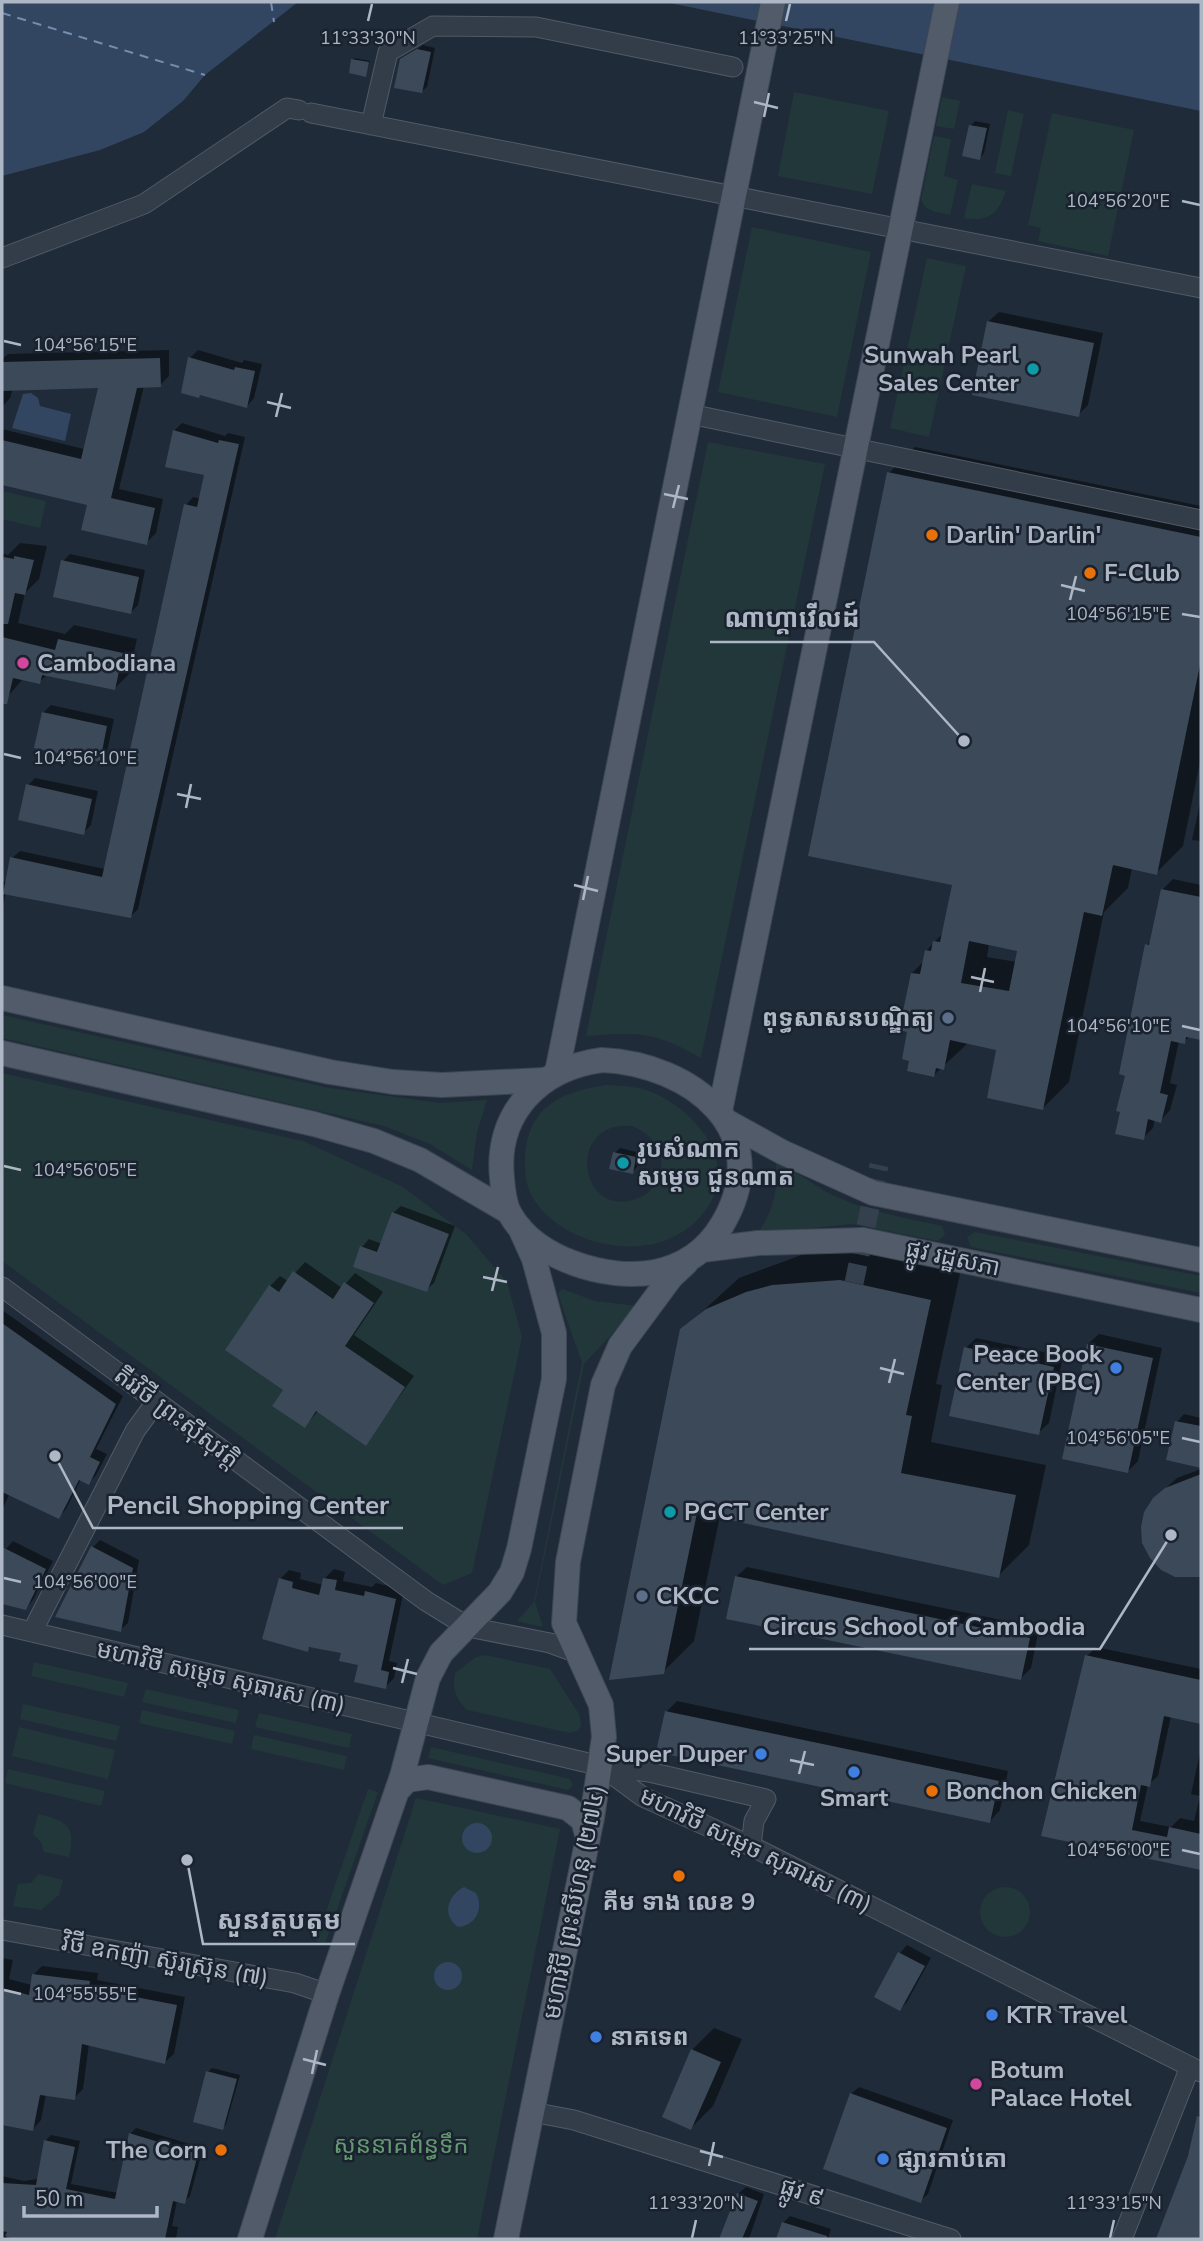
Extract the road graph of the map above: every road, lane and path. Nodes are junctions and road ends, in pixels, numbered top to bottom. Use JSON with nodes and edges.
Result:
{"nodes":[{"id":1,"x":773,"y":2,"type":"edge"},
{"id":2,"x":947,"y":2,"type":"edge"},
{"id":3,"x":733,"y":67,"type":"dead end"},
{"id":4,"x":372,"y":125,"type":"junction"},
{"id":5,"x":735,"y":195,"type":"junction"},
{"id":6,"x":901,"y":229,"type":"junction"},
{"id":7,"x":2,"y":258,"type":"edge"},
{"id":8,"x":1201,"y":288,"type":"edge"},
{"id":9,"x":690,"y":414,"type":"junction"},
{"id":10,"x":856,"y":448,"type":"junction"},
{"id":11,"x":1201,"y":520,"type":"edge"},
{"id":12,"x":2,"y":998,"type":"edge"},
{"id":13,"x":2,"y":1053,"type":"edge"},
{"id":14,"x":550,"y":1076,"type":"junction"},
{"id":15,"x":723,"y":1116,"type":"junction"},
{"id":16,"x":515,"y":1220,"type":"junction"},
{"id":17,"x":694,"y":1256,"type":"junction"},
{"id":18,"x":1201,"y":1260,"type":"edge"},
{"id":19,"x":2,"y":1287,"type":"edge"},
{"id":20,"x":1201,"y":1310,"type":"edge"},
{"id":21,"x":156,"y":1402,"type":"junction"},
{"id":22,"x":2,"y":1625,"type":"edge"},
{"id":23,"x":467,"y":1627,"type":"junction"},
{"id":24,"x":32,"y":1632,"type":"junction"},
{"id":25,"x":575,"y":1652,"type":"junction"},
{"id":26,"x":416,"y":1722,"type":"junction"},
{"id":27,"x":601,"y":1766,"type":"junction"},
{"id":28,"x":397,"y":1791,"type":"junction"},
{"id":29,"x":588,"y":1838,"type":"junction"},
{"id":30,"x":751,"y":1846,"type":"junction"},
{"id":31,"x":2,"y":1930,"type":"edge"},
{"id":32,"x":327,"y":1994,"type":"junction"},
{"id":33,"x":1196,"y":2070,"type":"edge"},
{"id":34,"x":532,"y":2112,"type":"junction"},
{"id":35,"x":250,"y":2239,"type":"edge"},
{"id":36,"x":506,"y":2239,"type":"edge"},
{"id":37,"x":951,"y":2239,"type":"edge"},
{"id":38,"x":1122,"y":2239,"type":"edge"}],
"edges":[{"from":1,"to":5,"type":"main road"},
{"from":2,"to":6,"type":"main road"},
{"from":3,"to":4,"type":"street"},
{"from":4,"to":5,"type":"street"},
{"from":4,"to":7,"type":"street"},
{"from":5,"to":6,"type":"street"},
{"from":5,"to":9,"type":"main road"},
{"from":6,"to":8,"type":"street"},
{"from":6,"to":10,"type":"main road"},
{"from":9,"to":10,"type":"street"},
{"from":9,"to":14,"type":"main road"},
{"from":10,"to":11,"type":"street"},
{"from":10,"to":15,"type":"main road"},
{"from":12,"to":14,"type":"main road"},
{"from":13,"to":16,"type":"main road"},
{"from":14,"to":15,"type":"main road"},
{"from":14,"to":16,"type":"main road"},
{"from":15,"to":17,"type":"main road"},
{"from":15,"to":18,"type":"main road","name":"ផ្លូវ រដ្ឋសភា"},
{"from":16,"to":17,"type":"main road"},
{"from":16,"to":23,"type":"main road"},
{"from":17,"to":20,"type":"main road","name":"ផ្លូវ រដ្ឋសភា"},
{"from":17,"to":25,"type":"main road","name":"មហាវិថី ព្រះសីហនុ (២៧៤)"},
{"from":19,"to":21,"type":"street","name":"តីរវិថី ព្រះស៊ីសុវត្តិ"},
{"from":21,"to":23,"type":"street","name":"តីរវិថី ព្រះស៊ីសុវត្តិ"},
{"from":21,"to":24,"type":"street"},
{"from":22,"to":24,"type":"street","name":"មហាវិថី សម្តេច សុធារស (៣)"},
{"from":23,"to":25,"type":"street","name":"តីរវិថី ព្រះស៊ីសុវត្តិ"},
{"from":23,"to":26,"type":"main road"},
{"from":24,"to":26,"type":"street","name":"មហាវិថី សម្តេច សុធារស (៣)"},
{"from":25,"to":27,"type":"main road","name":"មហាវិថី ព្រះសីហនុ (២៧៤)"},
{"from":26,"to":27,"type":"street","name":"មហាវិថី សម្តេច សុធារស (៣)"},
{"from":26,"to":28,"type":"main road"},
{"from":27,"to":29,"type":"main road","name":"មហាវិថី ព្រះសីហនុ (២៧៤)"},
{"from":27,"to":30,"type":"street","name":"មហាវិថី សម្តេច សុធារស (៣)"},
{"from":27,"to":30,"type":"street"},
{"from":28,"to":29,"type":"main road"},
{"from":28,"to":32,"type":"main road"},
{"from":29,"to":34,"type":"main road","name":"មហាវិថី ព្រះសីហនុ (២៧៤)"},
{"from":30,"to":33,"type":"street","name":"មហាវិថី សម្តេច សុធារស (៣)"},
{"from":31,"to":32,"type":"street","name":"វិថី ឧកញ៉ា ស៊ួរស៊្រុន (៧)"},
{"from":32,"to":35,"type":"main road"},
{"from":33,"to":38,"type":"street"},
{"from":34,"to":36,"type":"main road","name":"មហាវិថី ព្រះសីហនុ (២៧៤)"},
{"from":34,"to":37,"type":"street","name":"ផ្លូវ ៩"}]}
